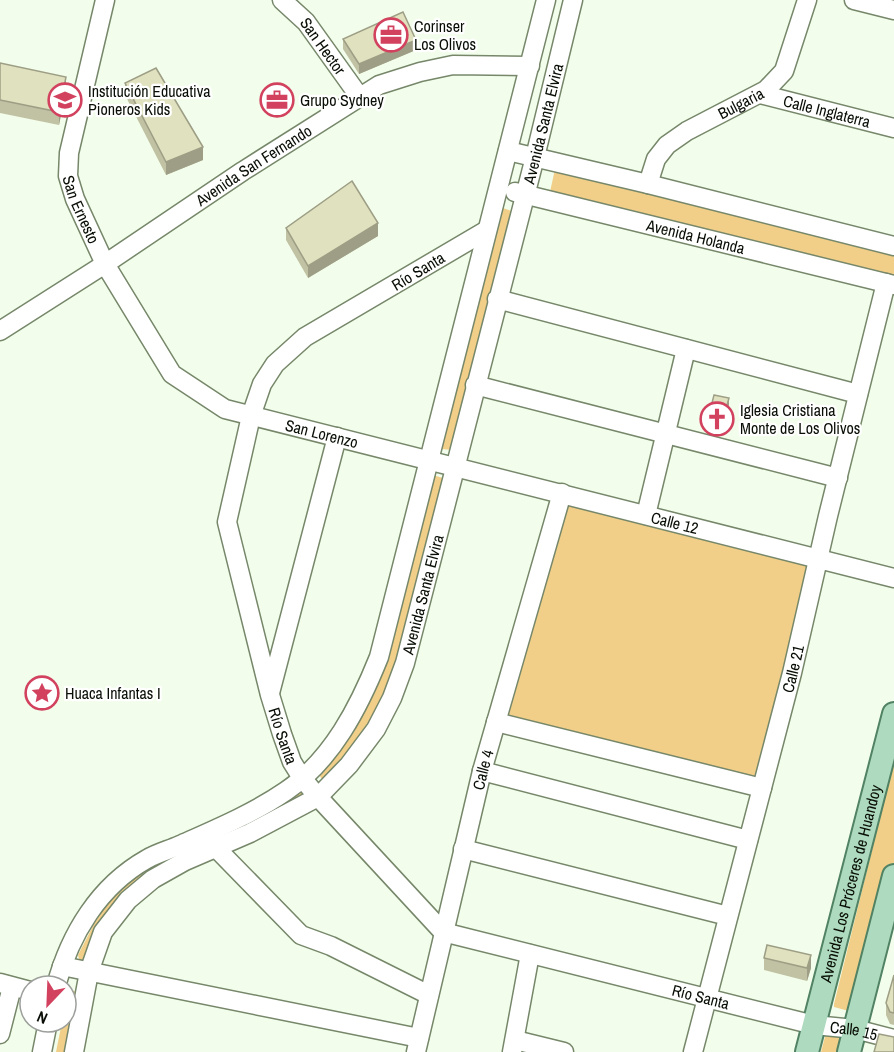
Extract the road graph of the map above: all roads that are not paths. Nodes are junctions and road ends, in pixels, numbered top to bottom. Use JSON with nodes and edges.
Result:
{"nodes":[{"id":1,"x":105,"y":0,"type":"edge"},
{"id":2,"x":282,"y":0,"type":"edge"},
{"id":3,"x":546,"y":0,"type":"edge"},
{"id":4,"x":573,"y":0,"type":"edge"},
{"id":5,"x":807,"y":0,"type":"edge"},
{"id":6,"x":854,"y":0,"type":"edge"},
{"id":7,"x":894,"y":10,"type":"edge"},
{"id":8,"x":530,"y":66,"type":"junction"},
{"id":9,"x":760,"y":94,"type":"junction"},
{"id":10,"x":359,"y":96,"type":"junction"},
{"id":11,"x":894,"y":128,"type":"edge"},
{"id":12,"x":508,"y":151,"type":"junction"},
{"id":13,"x":535,"y":157,"type":"junction"},
{"id":14,"x":648,"y":184,"type":"junction"},
{"id":15,"x":498,"y":189,"type":"junction"},
{"id":16,"x":525,"y":195,"type":"junction"},
{"id":17,"x":488,"y":230,"type":"junction"},
{"id":18,"x":894,"y":246,"type":"edge"},
{"id":19,"x":105,"y":264,"type":"junction"},
{"id":20,"x":890,"y":284,"type":"edge"},
{"id":21,"x":497,"y":299,"type":"junction"},
{"id":22,"x":0,"y":331,"type":"edge"},
{"id":23,"x":687,"y":349,"type":"junction"},
{"id":24,"x":475,"y":385,"type":"junction"},
{"id":25,"x":195,"y":389,"type":"joint"},
{"id":26,"x":858,"y":394,"type":"junction"},
{"id":27,"x":251,"y":416,"type":"junction"},
{"id":28,"x":666,"y":434,"type":"junction"},
{"id":29,"x":337,"y":437,"type":"junction"},
{"id":30,"x":428,"y":460,"type":"junction"},
{"id":31,"x":455,"y":466,"type":"junction"},
{"id":32,"x":838,"y":478,"type":"junction"},
{"id":33,"x":562,"y":493,"type":"junction"},
{"id":34,"x":646,"y":515,"type":"junction"},
{"id":35,"x":818,"y":559,"type":"junction"},
{"id":36,"x":894,"y":578,"type":"edge"},
{"id":37,"x":270,"y":695,"type":"junction"},
{"id":38,"x":894,"y":714,"type":"edge"},
{"id":39,"x":496,"y":722,"type":"junction"},
{"id":40,"x":482,"y":771,"type":"junction"},
{"id":41,"x":302,"y":778,"type":"junction"},
{"id":42,"x":762,"y":788,"type":"junction"},
{"id":43,"x":318,"y":797,"type":"junction"},
{"id":44,"x":748,"y":840,"type":"junction"},
{"id":45,"x":217,"y":849,"type":"junction"},
{"id":46,"x":463,"y":849,"type":"junction"},
{"id":47,"x":894,"y":876,"type":"edge"},
{"id":48,"x":728,"y":916,"type":"junction"},
{"id":49,"x":889,"y":918,"type":"edge"},
{"id":50,"x":443,"y":932,"type":"junction"},
{"id":51,"x":530,"y":954,"type":"junction"},
{"id":52,"x":62,"y":966,"type":"junction"},
{"id":53,"x":89,"y":972,"type":"junction"},
{"id":54,"x":60,"y":974,"type":"edge"},
{"id":55,"x":14,"y":987,"type":"edge"},
{"id":56,"x":429,"y":995,"type":"junction"},
{"id":57,"x":706,"y":998,"type":"junction"},
{"id":58,"x":814,"y":1025,"type":"junction"},
{"id":59,"x":855,"y":1029,"type":"junction"},
{"id":60,"x":0,"y":1034,"type":"edge"},
{"id":61,"x":46,"y":1034,"type":"edge"},
{"id":62,"x":894,"y":1039,"type":"edge"},
{"id":63,"x":418,"y":1045,"type":"edge"},
{"id":64,"x":514,"y":1046,"type":"edge"},
{"id":65,"x":42,"y":1052,"type":"edge"},
{"id":66,"x":74,"y":1052,"type":"edge"},
{"id":67,"x":564,"y":1052,"type":"edge"},
{"id":68,"x":693,"y":1052,"type":"edge"},
{"id":69,"x":807,"y":1052,"type":"edge"},
{"id":70,"x":849,"y":1052,"type":"edge"}],
"edges":[{"from":1,"to":19,"type":"street","name":"San Ernesto"},
{"from":2,"to":10,"type":"street","name":"San Hector"},
{"from":3,"to":8,"type":"street","name":"Avenida Santa Elvira"},
{"from":4,"to":13,"type":"street","name":"Avenida Santa Elvira"},
{"from":5,"to":9,"type":"street","name":"Bulgaria"},
{"from":6,"to":7,"type":"street"},
{"from":8,"to":10,"type":"street","name":"Avenida San Fernando"},
{"from":8,"to":12,"type":"street","name":"Avenida Santa Elvira"},
{"from":9,"to":11,"type":"street","name":"Calle Inglaterra"},
{"from":9,"to":14,"type":"street","name":"Bulgaria"},
{"from":10,"to":19,"type":"street","name":"Avenida San Fernando"},
{"from":12,"to":13,"type":"street"},
{"from":12,"to":15,"type":"street","name":"Avenida Santa Elvira"},
{"from":13,"to":14,"type":"street"},
{"from":13,"to":16,"type":"street","name":"Avenida Santa Elvira"},
{"from":14,"to":18,"type":"street"},
{"from":15,"to":16,"type":"street","name":"Avenida Holanda"},
{"from":15,"to":17,"type":"street","name":"Avenida Santa Elvira"},
{"from":16,"to":20,"type":"street","name":"Avenida Holanda"},
{"from":16,"to":21,"type":"street","name":"Avenida Santa Elvira"},
{"from":17,"to":27,"type":"street","name":"Río Santa"},
{"from":17,"to":30,"type":"street","name":"Avenida Santa Elvira"},
{"from":19,"to":22,"type":"street","name":"Avenida San Fernando"},
{"from":19,"to":25,"type":"street","name":"San Ernesto"},
{"from":20,"to":26,"type":"street","name":"Calle 21"},
{"from":21,"to":23,"type":"street"},
{"from":21,"to":24,"type":"street","name":"Avenida Santa Elvira"},
{"from":23,"to":26,"type":"street"},
{"from":23,"to":28,"type":"street"},
{"from":24,"to":28,"type":"street"},
{"from":24,"to":31,"type":"street","name":"Avenida Santa Elvira"},
{"from":25,"to":27,"type":"street","name":"San Lorenzo"},
{"from":26,"to":32,"type":"street","name":"Calle 21"},
{"from":27,"to":29,"type":"street","name":"San Lorenzo"},
{"from":27,"to":37,"type":"street","name":"Río Santa"},
{"from":28,"to":32,"type":"street"},
{"from":28,"to":34,"type":"street"},
{"from":29,"to":30,"type":"street","name":"San Lorenzo"},
{"from":29,"to":37,"type":"street"},
{"from":30,"to":31,"type":"street","name":"San Lorenzo"},
{"from":30,"to":41,"type":"street","name":"Avenida Santa Elvira"},
{"from":31,"to":33,"type":"street","name":"Calle 12"},
{"from":31,"to":43,"type":"street","name":"Avenida Santa Elvira"},
{"from":32,"to":35,"type":"street","name":"Calle 21"},
{"from":33,"to":34,"type":"street","name":"Calle 12"},
{"from":33,"to":39,"type":"street","name":"Calle 4"},
{"from":34,"to":35,"type":"street","name":"Calle 12"},
{"from":35,"to":36,"type":"street","name":"Calle 12"},
{"from":35,"to":42,"type":"street","name":"Calle 21"},
{"from":37,"to":41,"type":"street","name":"Río Santa"},
{"from":38,"to":58,"type":"main road","name":"Avenida Los Próceres de Huandoy"},
{"from":39,"to":40,"type":"street","name":"Calle 4"},
{"from":39,"to":42,"type":"street"},
{"from":40,"to":44,"type":"street"},
{"from":40,"to":46,"type":"street","name":"Calle 4"},
{"from":41,"to":43,"type":"street","name":"Río Santa"},
{"from":41,"to":52,"type":"street","name":"Avenida Santa Elvira"},
{"from":42,"to":44,"type":"street","name":"Calle 21"},
{"from":43,"to":45,"type":"street","name":"Avenida Santa Elvira"},
{"from":43,"to":50,"type":"street","name":"Río Santa"},
{"from":44,"to":48,"type":"street","name":"Calle 21"},
{"from":45,"to":53,"type":"street","name":"Avenida Santa Elvira"},
{"from":45,"to":56,"type":"street"},
{"from":46,"to":48,"type":"street"},
{"from":46,"to":50,"type":"street","name":"Calle 4"},
{"from":47,"to":49,"type":"main road"},
{"from":48,"to":57,"type":"street","name":"Calle 21"},
{"from":49,"to":59,"type":"main road"},
{"from":50,"to":51,"type":"street","name":"Río Santa"},
{"from":50,"to":56,"type":"street","name":"Calle 4"},
{"from":51,"to":57,"type":"street","name":"Río Santa"},
{"from":51,"to":64,"type":"street"},
{"from":52,"to":53,"type":"street"},
{"from":52,"to":54,"type":"street","name":"Avenida Santa Elvira"},
{"from":53,"to":63,"type":"street"},
{"from":53,"to":66,"type":"street","name":"Avenida Santa Elvira"},
{"from":55,"to":60,"type":"street"},
{"from":56,"to":63,"type":"street","name":"Calle 4"},
{"from":57,"to":58,"type":"street","name":"Río Santa"},
{"from":57,"to":68,"type":"street","name":"Calle 21"},
{"from":58,"to":59,"type":"street","name":"Calle 15"},
{"from":58,"to":69,"type":"main road","name":"Avenida Los Próceres de Huandoy"},
{"from":59,"to":62,"type":"street","name":"Calle 15"},
{"from":59,"to":70,"type":"main road"},
{"from":61,"to":65,"type":"street"},
{"from":64,"to":67,"type":"street"}]}
